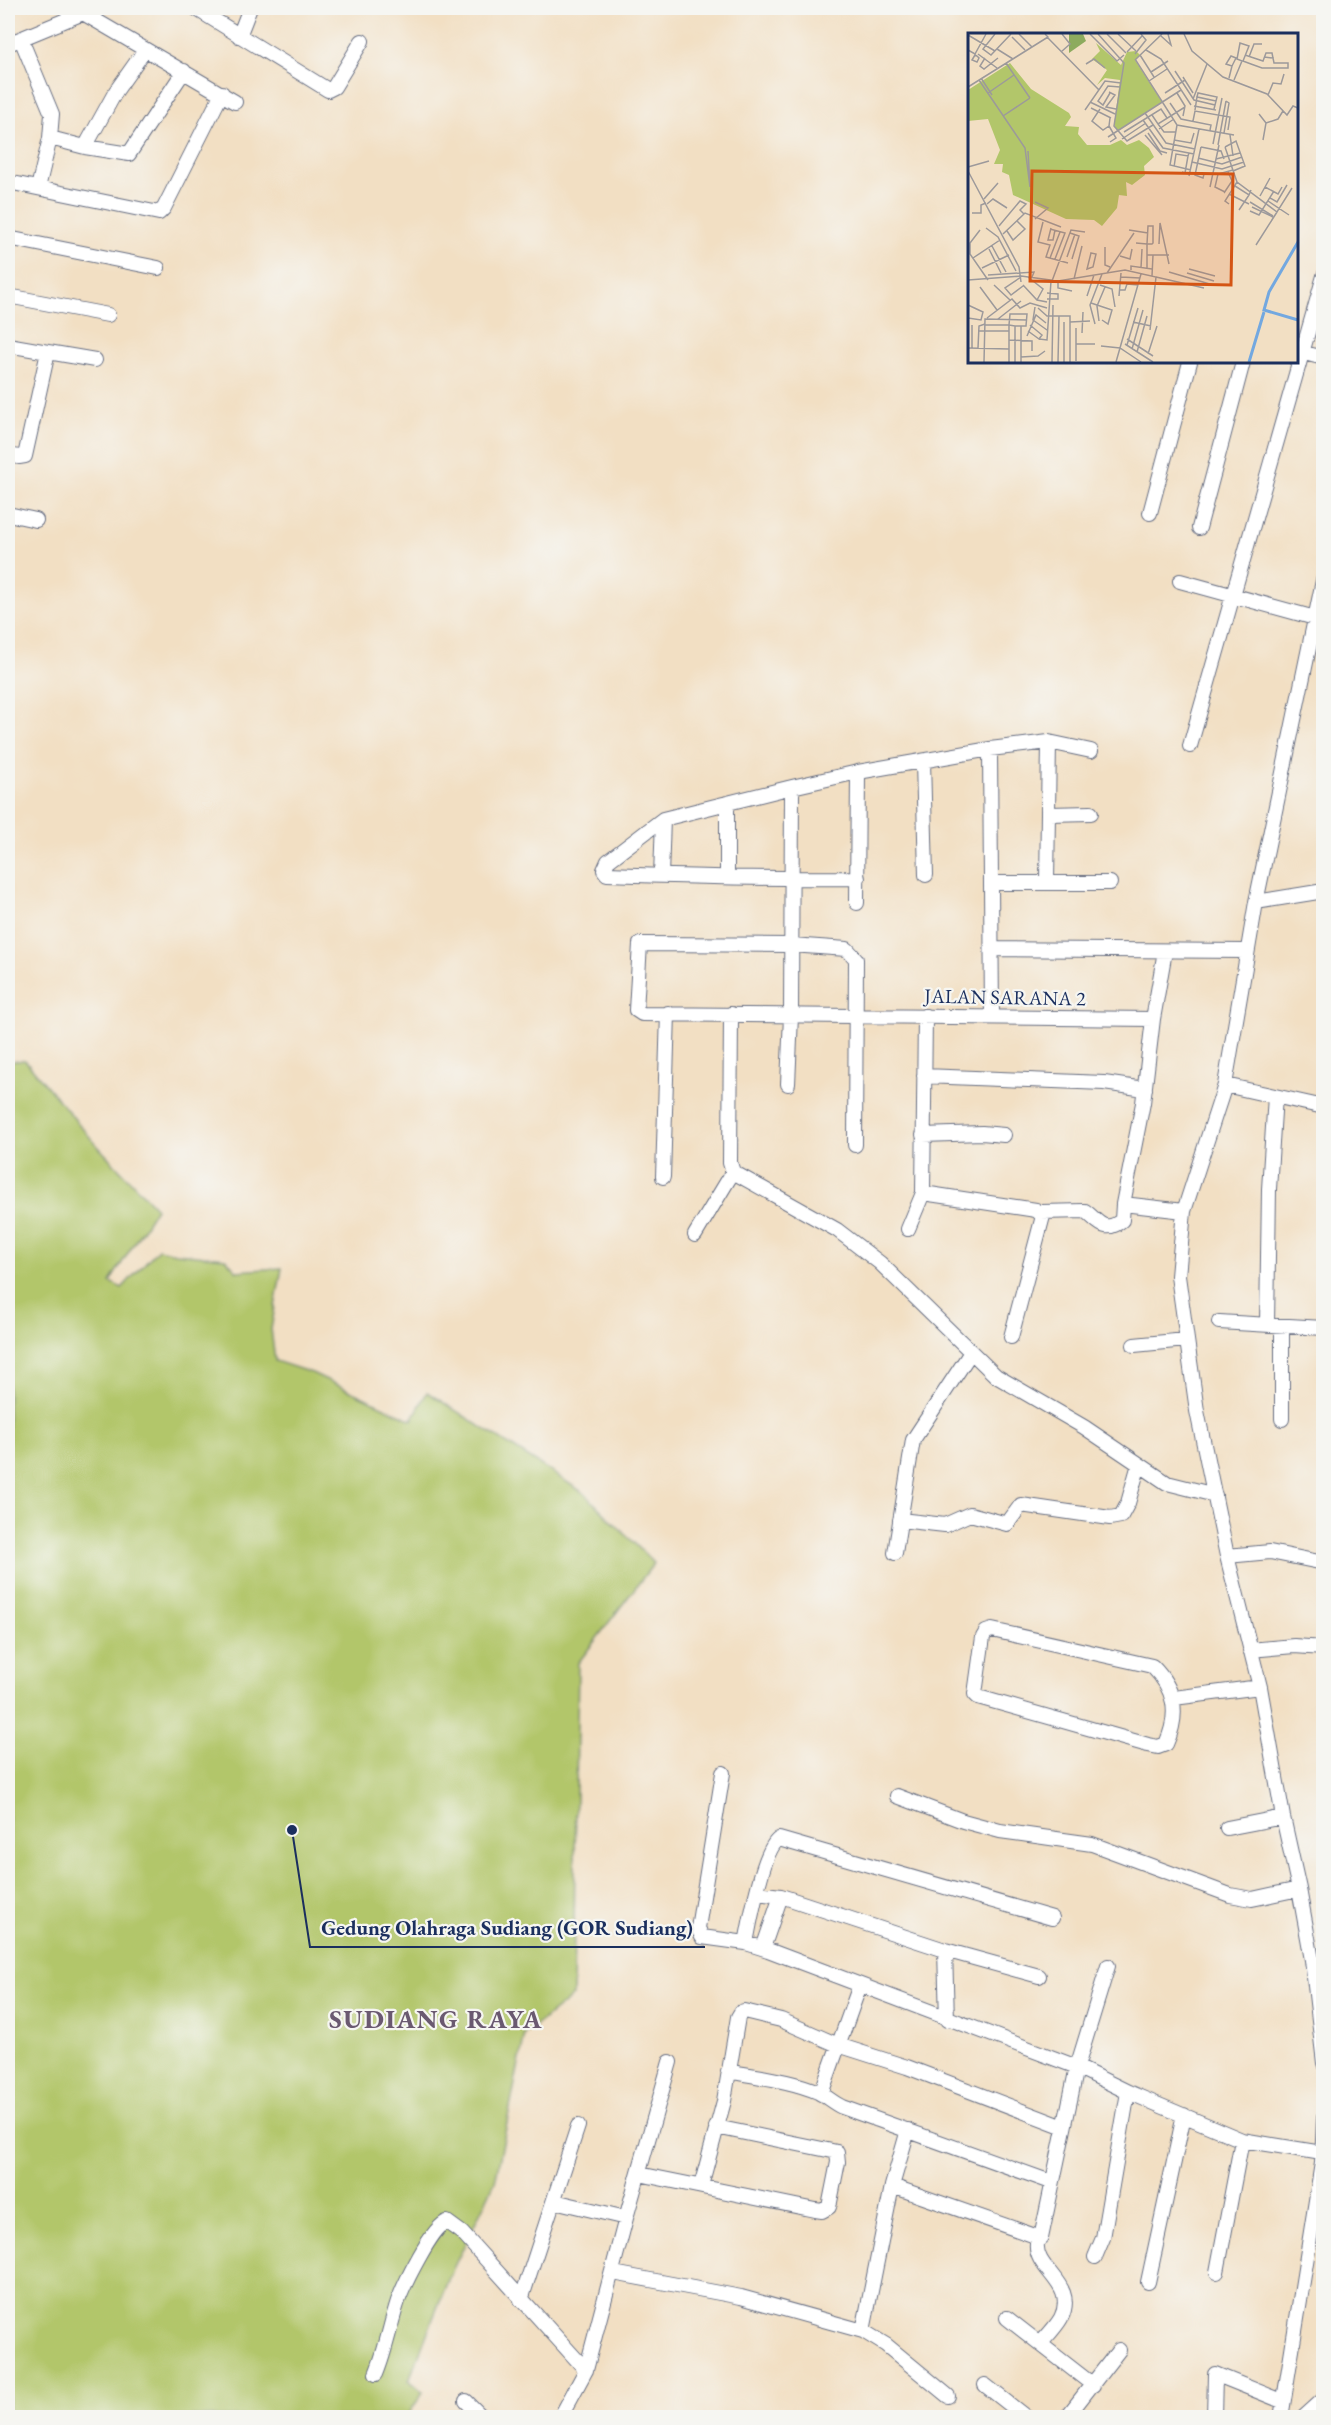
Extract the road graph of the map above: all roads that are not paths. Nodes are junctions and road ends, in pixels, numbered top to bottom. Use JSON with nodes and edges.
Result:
{"nodes":[{"id":1,"x":195,"y":8,"type":"edge"},
{"id":2,"x":250,"y":8,"type":"edge"},
{"id":3,"x":239,"y":36,"type":"junction"},
{"id":4,"x":21,"y":39,"type":"junction"},
{"id":5,"x":362,"y":41,"type":"dead end"},
{"id":6,"x":8,"y":44,"type":"edge"},
{"id":7,"x":145,"y":50,"type":"junction"},
{"id":8,"x":184,"y":71,"type":"junction"},
{"id":9,"x":222,"y":93,"type":"junction"},
{"id":10,"x":235,"y":102,"type":"dead end"},
{"id":11,"x":51,"y":138,"type":"junction"},
{"id":12,"x":85,"y":147,"type":"junction"},
{"id":13,"x":8,"y":182,"type":"edge"},
{"id":14,"x":38,"y":188,"type":"junction"},
{"id":15,"x":8,"y":238,"type":"edge"},
{"id":16,"x":158,"y":268,"type":"dead end"},
{"id":17,"x":1323,"y":276,"type":"edge"},
{"id":18,"x":8,"y":296,"type":"edge"},
{"id":19,"x":108,"y":315,"type":"dead end"},
{"id":20,"x":8,"y":345,"type":"edge"},
{"id":21,"x":1299,"y":351,"type":"edge"},
{"id":22,"x":48,"y":352,"type":"junction"},
{"id":23,"x":1323,"y":358,"type":"edge"},
{"id":24,"x":95,"y":360,"type":"dead end"},
{"id":25,"x":1190,"y":363,"type":"edge"},
{"id":26,"x":1243,"y":363,"type":"edge"},
{"id":27,"x":1296,"y":363,"type":"edge"},
{"id":28,"x":8,"y":455,"type":"edge"},
{"id":29,"x":1150,"y":513,"type":"dead end"},
{"id":30,"x":8,"y":514,"type":"edge"},
{"id":31,"x":36,"y":520,"type":"dead end"},
{"id":32,"x":1199,"y":528,"type":"dead end"},
{"id":33,"x":1323,"y":576,"type":"edge"},
{"id":34,"x":1180,"y":581,"type":"dead end"},
{"id":35,"x":1232,"y":595,"type":"junction"},
{"id":36,"x":1315,"y":618,"type":"junction"},
{"id":37,"x":1049,"y":742,"type":"junction"},
{"id":38,"x":1190,"y":746,"type":"dead end"},
{"id":39,"x":990,"y":749,"type":"junction"},
{"id":40,"x":1091,"y":751,"type":"dead end"},
{"id":41,"x":923,"y":761,"type":"junction"},
{"id":42,"x":858,"y":772,"type":"junction"},
{"id":43,"x":792,"y":787,"type":"junction"},
{"id":44,"x":727,"y":803,"type":"junction"},
{"id":45,"x":1091,"y":813,"type":"dead end"},
{"id":46,"x":1048,"y":814,"type":"junction"},
{"id":47,"x":663,"y":819,"type":"junction"},
{"id":48,"x":926,"y":875,"type":"dead end"},
{"id":49,"x":661,"y":876,"type":"junction"},
{"id":50,"x":727,"y":876,"type":"junction"},
{"id":51,"x":858,"y":878,"type":"junction"},
{"id":52,"x":792,"y":879,"type":"junction"},
{"id":53,"x":1047,"y":883,"type":"junction"},
{"id":54,"x":1110,"y":883,"type":"dead end"},
{"id":55,"x":991,"y":884,"type":"junction"},
{"id":56,"x":1323,"y":891,"type":"edge"},
{"id":57,"x":1256,"y":902,"type":"junction"},
{"id":58,"x":857,"y":903,"type":"dead end"},
{"id":59,"x":791,"y":945,"type":"junction"},
{"id":60,"x":993,"y":949,"type":"junction"},
{"id":61,"x":1165,"y":951,"type":"junction"},
{"id":62,"x":1247,"y":951,"type":"junction"},
{"id":63,"x":668,"y":1013,"type":"junction"},
{"id":64,"x":731,"y":1014,"type":"junction"},
{"id":65,"x":790,"y":1016,"type":"junction"},
{"id":66,"x":925,"y":1016,"type":"junction"},
{"id":67,"x":857,"y":1017,"type":"junction"},
{"id":68,"x":992,"y":1017,"type":"junction"},
{"id":69,"x":1153,"y":1019,"type":"junction"},
{"id":70,"x":924,"y":1076,"type":"junction"},
{"id":71,"x":788,"y":1084,"type":"dead end"},
{"id":72,"x":1225,"y":1085,"type":"junction"},
{"id":73,"x":1144,"y":1089,"type":"junction"},
{"id":74,"x":1275,"y":1096,"type":"junction"},
{"id":75,"x":1323,"y":1107,"type":"edge"},
{"id":76,"x":923,"y":1135,"type":"junction"},
{"id":77,"x":1004,"y":1136,"type":"dead end"},
{"id":78,"x":855,"y":1145,"type":"dead end"},
{"id":79,"x":733,"y":1172,"type":"junction"},
{"id":80,"x":663,"y":1177,"type":"dead end"},
{"id":81,"x":922,"y":1193,"type":"junction"},
{"id":82,"x":1123,"y":1204,"type":"junction"},
{"id":83,"x":1184,"y":1211,"type":"junction"},
{"id":84,"x":1041,"y":1212,"type":"junction"},
{"id":85,"x":908,"y":1229,"type":"dead end"},
{"id":86,"x":695,"y":1235,"type":"dead end"},
{"id":87,"x":1219,"y":1322,"type":"dead end"},
{"id":88,"x":1267,"y":1325,"type":"junction"},
{"id":89,"x":1282,"y":1326,"type":"junction"},
{"id":90,"x":1323,"y":1329,"type":"edge"},
{"id":91,"x":1011,"y":1337,"type":"dead end"},
{"id":92,"x":1186,"y":1340,"type":"junction"},
{"id":93,"x":1134,"y":1345,"type":"dead end"},
{"id":94,"x":971,"y":1352,"type":"junction"},
{"id":95,"x":1282,"y":1419,"type":"dead end"},
{"id":96,"x":1139,"y":1464,"type":"junction"},
{"id":97,"x":1215,"y":1495,"type":"junction"},
{"id":98,"x":900,"y":1520,"type":"junction"},
{"id":99,"x":895,"y":1552,"type":"dead end"},
{"id":100,"x":1227,"y":1556,"type":"junction"},
{"id":101,"x":1323,"y":1563,"type":"edge"},
{"id":102,"x":1323,"y":1648,"type":"edge"},
{"id":103,"x":1250,"y":1650,"type":"junction"},
{"id":104,"x":1260,"y":1687,"type":"junction"},
{"id":105,"x":1174,"y":1698,"type":"junction"},
{"id":106,"x":723,"y":1773,"type":"dead end"},
{"id":107,"x":897,"y":1796,"type":"dead end"},
{"id":108,"x":1283,"y":1817,"type":"junction"},
{"id":109,"x":1227,"y":1828,"type":"dead end"},
{"id":110,"x":1299,"y":1889,"type":"junction"},
{"id":111,"x":757,"y":1893,"type":"junction"},
{"id":112,"x":781,"y":1896,"type":"junction"},
{"id":113,"x":1052,"y":1918,"type":"dead end"},
{"id":114,"x":746,"y":1943,"type":"junction"},
{"id":115,"x":763,"y":1948,"type":"junction"},
{"id":116,"x":945,"y":1950,"type":"junction"},
{"id":117,"x":1108,"y":1966,"type":"dead end"},
{"id":118,"x":1039,"y":1976,"type":"dead end"},
{"id":119,"x":860,"y":1985,"type":"junction"},
{"id":120,"x":947,"y":2020,"type":"junction"},
{"id":121,"x":838,"y":2045,"type":"junction"},
{"id":122,"x":670,"y":2062,"type":"dead end"},
{"id":123,"x":1323,"y":2063,"type":"edge"},
{"id":124,"x":1077,"y":2067,"type":"junction"},
{"id":125,"x":728,"y":2071,"type":"junction"},
{"id":126,"x":1128,"y":2092,"type":"junction"},
{"id":127,"x":821,"y":2094,"type":"junction"},
{"id":128,"x":1184,"y":2115,"type":"junction"},
{"id":129,"x":1323,"y":2118,"type":"edge"},
{"id":130,"x":578,"y":2126,"type":"dead end"},
{"id":131,"x":716,"y":2127,"type":"junction"},
{"id":132,"x":1064,"y":2127,"type":"junction"},
{"id":133,"x":908,"y":2130,"type":"junction"},
{"id":134,"x":1242,"y":2140,"type":"junction"},
{"id":135,"x":1322,"y":2160,"type":"edge"},
{"id":136,"x":639,"y":2174,"type":"junction"},
{"id":137,"x":1051,"y":2182,"type":"junction"},
{"id":138,"x":702,"y":2186,"type":"junction"},
{"id":139,"x":892,"y":2186,"type":"junction"},
{"id":140,"x":554,"y":2201,"type":"junction"},
{"id":141,"x":626,"y":2218,"type":"junction"},
{"id":142,"x":1037,"y":2244,"type":"dead end"},
{"id":143,"x":1095,"y":2258,"type":"dead end"},
{"id":144,"x":1217,"y":2272,"type":"dead end"},
{"id":145,"x":613,"y":2273,"type":"junction"},
{"id":146,"x":1148,"y":2282,"type":"dead end"},
{"id":147,"x":521,"y":2300,"type":"junction"},
{"id":148,"x":1007,"y":2318,"type":"dead end"},
{"id":149,"x":862,"y":2331,"type":"junction"},
{"id":150,"x":1040,"y":2344,"type":"junction"},
{"id":151,"x":1119,"y":2350,"type":"dead end"},
{"id":152,"x":586,"y":2370,"type":"junction"},
{"id":153,"x":376,"y":2374,"type":"dead end"},
{"id":154,"x":985,"y":2385,"type":"dead end"},
{"id":155,"x":1093,"y":2385,"type":"junction"},
{"id":156,"x":948,"y":2397,"type":"dead end"},
{"id":157,"x":1323,"y":2399,"type":"edge"},
{"id":158,"x":466,"y":2401,"type":"dead end"},
{"id":159,"x":1282,"y":2402,"type":"junction"},
{"id":160,"x":1068,"y":2417,"type":"edge"},
{"id":161,"x":483,"y":2418,"type":"edge"},
{"id":162,"x":560,"y":2418,"type":"edge"},
{"id":163,"x":1027,"y":2418,"type":"edge"},
{"id":164,"x":1214,"y":2418,"type":"edge"},
{"id":165,"x":1281,"y":2418,"type":"edge"},
{"id":166,"x":1303,"y":2418,"type":"edge"}],
"edges":[{"from":1,"to":3,"type":"street"},
{"from":2,"to":3,"type":"street"},
{"from":3,"to":5,"type":"street"},
{"from":4,"to":6,"type":"street"},
{"from":4,"to":7,"type":"street"},
{"from":4,"to":11,"type":"street"},
{"from":7,"to":8,"type":"street"},
{"from":7,"to":12,"type":"street"},
{"from":8,"to":9,"type":"street"},
{"from":8,"to":12,"type":"street"},
{"from":9,"to":10,"type":"street"},
{"from":9,"to":14,"type":"street"},
{"from":11,"to":12,"type":"street"},
{"from":11,"to":14,"type":"street"},
{"from":13,"to":14,"type":"street"},
{"from":15,"to":16,"type":"street"},
{"from":17,"to":21,"type":"street"},
{"from":18,"to":19,"type":"street"},
{"from":20,"to":22,"type":"street"},
{"from":21,"to":23,"type":"street"},
{"from":22,"to":24,"type":"street"},
{"from":22,"to":28,"type":"street"},
{"from":25,"to":29,"type":"street"},
{"from":26,"to":32,"type":"street"},
{"from":27,"to":35,"type":"street"},
{"from":30,"to":31,"type":"street"},
{"from":33,"to":36,"type":"street"},
{"from":34,"to":35,"type":"street"},
{"from":35,"to":36,"type":"street"},
{"from":35,"to":38,"type":"street"},
{"from":36,"to":57,"type":"street"},
{"from":37,"to":39,"type":"street"},
{"from":37,"to":40,"type":"street"},
{"from":37,"to":46,"type":"street"},
{"from":39,"to":41,"type":"street"},
{"from":39,"to":55,"type":"street"},
{"from":41,"to":42,"type":"street"},
{"from":41,"to":48,"type":"street"},
{"from":42,"to":43,"type":"street"},
{"from":42,"to":51,"type":"street"},
{"from":43,"to":44,"type":"street"},
{"from":43,"to":52,"type":"street"},
{"from":44,"to":47,"type":"street"},
{"from":44,"to":50,"type":"street"},
{"from":45,"to":46,"type":"street"},
{"from":46,"to":53,"type":"street"},
{"from":47,"to":49,"type":"street"},
{"from":47,"to":49,"type":"street"},
{"from":49,"to":50,"type":"street"},
{"from":50,"to":52,"type":"street"},
{"from":51,"to":52,"type":"street"},
{"from":51,"to":58,"type":"street"},
{"from":52,"to":59,"type":"street"},
{"from":53,"to":54,"type":"street"},
{"from":53,"to":55,"type":"street"},
{"from":55,"to":60,"type":"street"},
{"from":56,"to":57,"type":"street"},
{"from":57,"to":62,"type":"street"},
{"from":59,"to":63,"type":"street","name":"JALAN SARANA 2"},
{"from":59,"to":65,"type":"street"},
{"from":59,"to":67,"type":"street"},
{"from":60,"to":61,"type":"street"},
{"from":60,"to":68,"type":"street"},
{"from":61,"to":62,"type":"street"},
{"from":61,"to":69,"type":"street"},
{"from":62,"to":72,"type":"street"},
{"from":63,"to":64,"type":"street","name":"JALAN SARANA 2"},
{"from":63,"to":80,"type":"street"},
{"from":64,"to":65,"type":"street","name":"JALAN SARANA 2"},
{"from":64,"to":79,"type":"street"},
{"from":65,"to":67,"type":"street","name":"JALAN SARANA 2"},
{"from":65,"to":71,"type":"street"},
{"from":66,"to":67,"type":"street","name":"JALAN SARANA 2"},
{"from":66,"to":68,"type":"street","name":"JALAN SARANA 2"},
{"from":66,"to":70,"type":"street"},
{"from":67,"to":78,"type":"street"},
{"from":68,"to":69,"type":"street","name":"JALAN SARANA 2"},
{"from":69,"to":73,"type":"street"},
{"from":70,"to":73,"type":"street"},
{"from":70,"to":76,"type":"street"},
{"from":72,"to":74,"type":"street"},
{"from":72,"to":83,"type":"street"},
{"from":73,"to":82,"type":"street"},
{"from":74,"to":75,"type":"street"},
{"from":74,"to":88,"type":"street"},
{"from":76,"to":77,"type":"street"},
{"from":76,"to":81,"type":"street"},
{"from":79,"to":86,"type":"street"},
{"from":79,"to":94,"type":"street"},
{"from":81,"to":84,"type":"street"},
{"from":81,"to":85,"type":"street"},
{"from":82,"to":83,"type":"street"},
{"from":82,"to":84,"type":"street"},
{"from":83,"to":92,"type":"street"},
{"from":84,"to":91,"type":"street"},
{"from":87,"to":88,"type":"street"},
{"from":88,"to":89,"type":"street"},
{"from":89,"to":90,"type":"street"},
{"from":89,"to":95,"type":"street"},
{"from":92,"to":93,"type":"street"},
{"from":92,"to":97,"type":"street"},
{"from":94,"to":96,"type":"street"},
{"from":94,"to":98,"type":"street"},
{"from":96,"to":97,"type":"street"},
{"from":96,"to":98,"type":"street"},
{"from":97,"to":100,"type":"street"},
{"from":98,"to":99,"type":"street"},
{"from":100,"to":101,"type":"street"},
{"from":100,"to":103,"type":"street"},
{"from":102,"to":103,"type":"street"},
{"from":103,"to":104,"type":"street"},
{"from":104,"to":105,"type":"street"},
{"from":104,"to":108,"type":"street"},
{"from":105,"to":105,"type":"street"},
{"from":106,"to":114,"type":"street"},
{"from":107,"to":110,"type":"street"},
{"from":108,"to":109,"type":"street"},
{"from":108,"to":110,"type":"street"},
{"from":110,"to":123,"type":"street"},
{"from":111,"to":112,"type":"street"},
{"from":111,"to":113,"type":"street"},
{"from":111,"to":114,"type":"street"},
{"from":112,"to":115,"type":"street"},
{"from":112,"to":116,"type":"street"},
{"from":114,"to":115,"type":"street"},
{"from":115,"to":119,"type":"street"},
{"from":116,"to":118,"type":"street"},
{"from":116,"to":120,"type":"street"},
{"from":117,"to":124,"type":"street"},
{"from":119,"to":120,"type":"street"},
{"from":119,"to":121,"type":"street"},
{"from":120,"to":124,"type":"street"},
{"from":121,"to":125,"type":"street"},
{"from":121,"to":127,"type":"street"},
{"from":121,"to":132,"type":"street"},
{"from":122,"to":136,"type":"street"},
{"from":124,"to":126,"type":"street"},
{"from":124,"to":132,"type":"street"},
{"from":125,"to":127,"type":"street"},
{"from":125,"to":131,"type":"street"},
{"from":126,"to":128,"type":"street"},
{"from":126,"to":143,"type":"street"},
{"from":127,"to":133,"type":"street"},
{"from":128,"to":134,"type":"street"},
{"from":128,"to":146,"type":"street"},
{"from":129,"to":135,"type":"street"},
{"from":130,"to":140,"type":"street"},
{"from":131,"to":138,"type":"street"},
{"from":131,"to":138,"type":"street"},
{"from":132,"to":137,"type":"street"},
{"from":133,"to":137,"type":"street"},
{"from":133,"to":139,"type":"street"},
{"from":134,"to":135,"type":"street"},
{"from":134,"to":144,"type":"street"},
{"from":135,"to":159,"type":"street"},
{"from":136,"to":138,"type":"street"},
{"from":136,"to":141,"type":"street"},
{"from":137,"to":139,"type":"street"},
{"from":139,"to":149,"type":"street"},
{"from":140,"to":141,"type":"street"},
{"from":140,"to":147,"type":"street"},
{"from":141,"to":145,"type":"street"},
{"from":142,"to":150,"type":"street"},
{"from":145,"to":149,"type":"street"},
{"from":145,"to":152,"type":"street"},
{"from":147,"to":152,"type":"street"},
{"from":147,"to":153,"type":"street"},
{"from":148,"to":150,"type":"street"},
{"from":149,"to":156,"type":"street"},
{"from":150,"to":155,"type":"street"},
{"from":151,"to":155,"type":"street"},
{"from":152,"to":162,"type":"street"},
{"from":154,"to":163,"type":"street"},
{"from":155,"to":160,"type":"street"},
{"from":157,"to":166,"type":"street"},
{"from":158,"to":161,"type":"street"},
{"from":159,"to":164,"type":"street"},
{"from":159,"to":165,"type":"street"}]}
